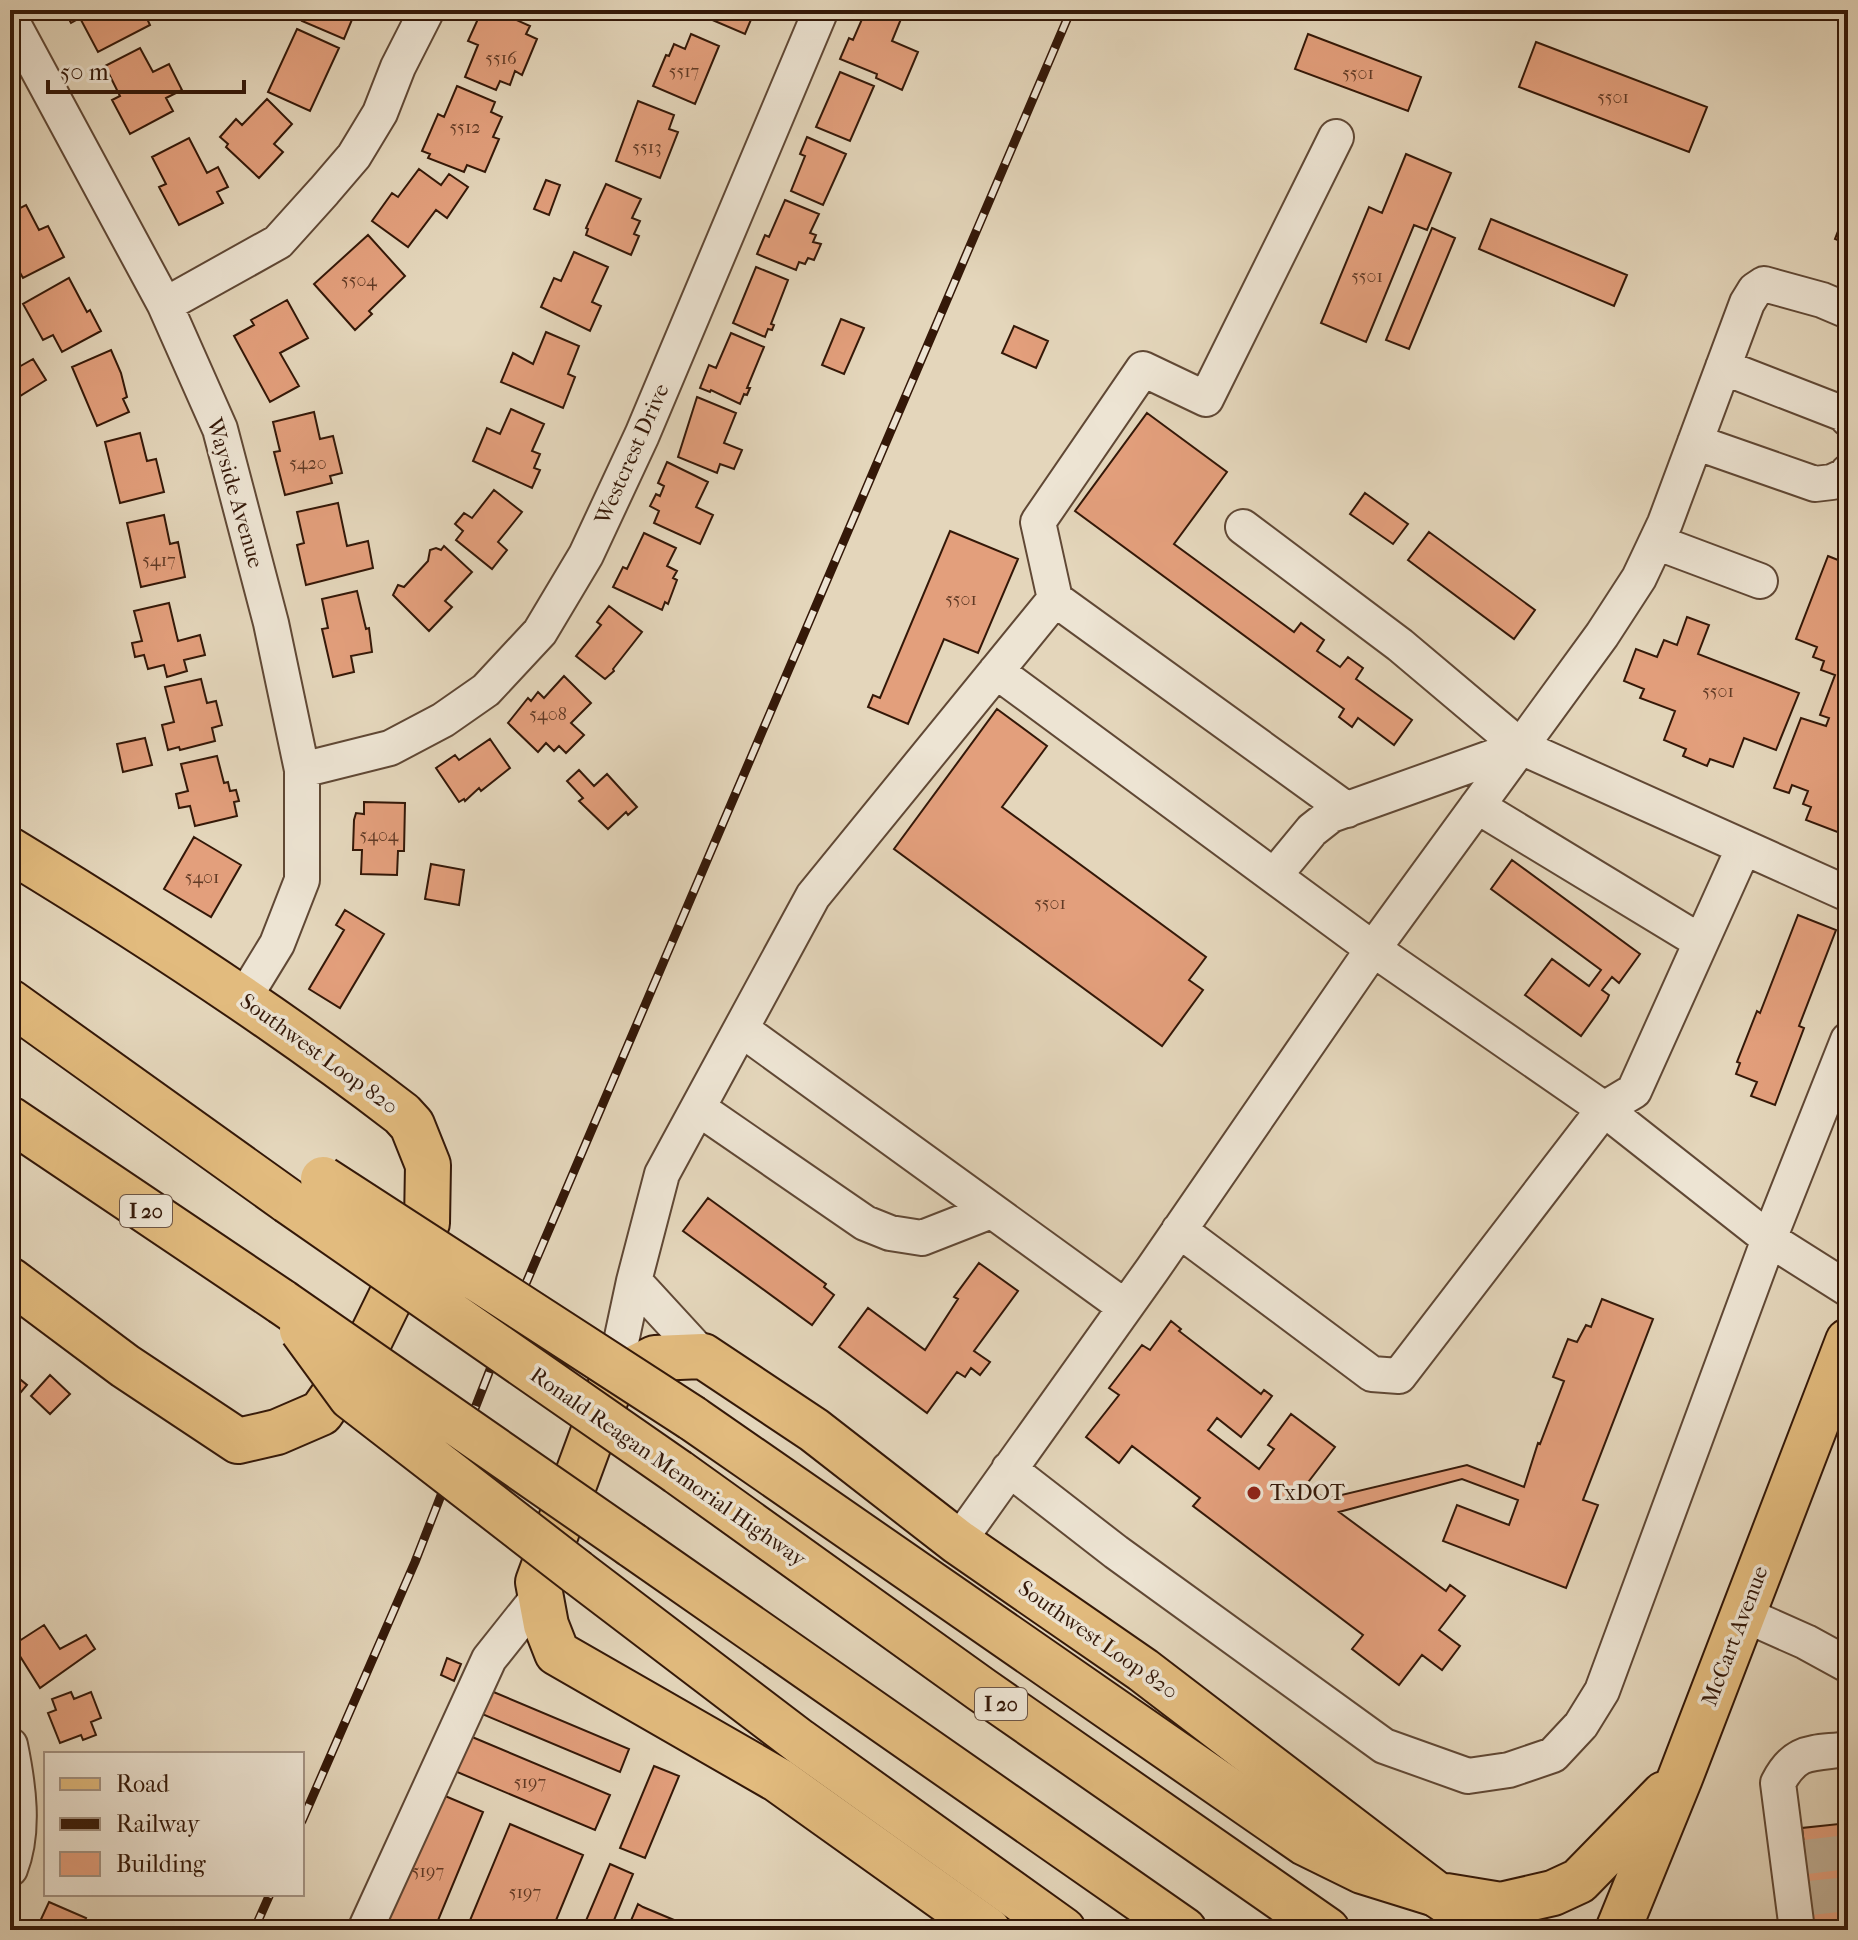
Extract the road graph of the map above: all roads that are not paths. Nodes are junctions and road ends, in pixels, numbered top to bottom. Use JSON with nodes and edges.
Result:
{"nodes":[{"id":1,"x":427,"y":10,"type":"edge"},
{"id":2,"x":821,"y":10,"type":"edge"},
{"id":3,"x":10,"y":18,"type":"edge"},
{"id":4,"x":1336,"y":137,"type":"dead end"},
{"id":5,"x":165,"y":305,"type":"junction"},
{"id":6,"x":1848,"y":311,"type":"edge"},
{"id":7,"x":1723,"y":367,"type":"junction"},
{"id":8,"x":1848,"y":419,"type":"edge"},
{"id":9,"x":1695,"y":442,"type":"junction"},
{"id":10,"x":1848,"y":472,"type":"edge"},
{"id":11,"x":1243,"y":527,"type":"dead end"},
{"id":12,"x":1656,"y":542,"type":"junction"},
{"id":13,"x":1760,"y":581,"type":"dead end"},
{"id":14,"x":1055,"y":599,"type":"junction"},
{"id":15,"x":996,"y":671,"type":"junction"},
{"id":16,"x":1521,"y":747,"type":"junction"},
{"id":17,"x":302,"y":770,"type":"junction"},
{"id":18,"x":1477,"y":806,"type":"junction"},
{"id":19,"x":1347,"y":810,"type":"junction"},
{"id":20,"x":1743,"y":849,"type":"junction"},
{"id":21,"x":10,"y":850,"type":"edge"},
{"id":22,"x":1274,"y":876,"type":"junction"},
{"id":23,"x":1848,"y":894,"type":"edge"},
{"id":24,"x":1701,"y":942,"type":"junction"},
{"id":25,"x":1373,"y":949,"type":"junction"},
{"id":26,"x":244,"y":998,"type":"junction"},
{"id":27,"x":10,"y":1002,"type":"edge"},
{"id":28,"x":741,"y":1029,"type":"junction"},
{"id":29,"x":1848,"y":1040,"type":"edge"},
{"id":30,"x":698,"y":1108,"type":"junction"},
{"id":31,"x":1604,"y":1109,"type":"junction"},
{"id":32,"x":10,"y":1119,"type":"edge"},
{"id":33,"x":306,"y":1190,"type":"junction"},
{"id":34,"x":991,"y":1211,"type":"junction"},
{"id":35,"x":1179,"y":1230,"type":"junction"},
{"id":36,"x":1769,"y":1239,"type":"junction"},
{"id":37,"x":10,"y":1280,"type":"edge"},
{"id":38,"x":634,"y":1281,"type":"junction"},
{"id":39,"x":1848,"y":1289,"type":"edge"},
{"id":40,"x":282,"y":1302,"type":"junction"},
{"id":41,"x":1125,"y":1307,"type":"junction"},
{"id":42,"x":1848,"y":1341,"type":"edge"},
{"id":43,"x":703,"y":1356,"type":"junction"},
{"id":44,"x":613,"y":1379,"type":"junction"},
{"id":45,"x":1009,"y":1469,"type":"junction"},
{"id":46,"x":958,"y":1542,"type":"junction"},
{"id":47,"x":540,"y":1595,"type":"junction"},
{"id":48,"x":1743,"y":1614,"type":"junction"},
{"id":49,"x":1848,"y":1665,"type":"edge"},
{"id":50,"x":10,"y":1745,"type":"edge"},
{"id":51,"x":1848,"y":1749,"type":"edge"},
{"id":52,"x":1680,"y":1778,"type":"junction"},
{"id":53,"x":10,"y":1869,"type":"edge"},
{"id":54,"x":1436,"y":1894,"type":"junction"},
{"id":55,"x":1800,"y":1909,"type":"edge"},
{"id":56,"x":365,"y":1930,"type":"edge"},
{"id":57,"x":988,"y":1930,"type":"edge"},
{"id":58,"x":1063,"y":1930,"type":"edge"},
{"id":59,"x":1184,"y":1930,"type":"edge"},
{"id":60,"x":1327,"y":1930,"type":"edge"},
{"id":61,"x":1489,"y":1930,"type":"edge"},
{"id":62,"x":1618,"y":1930,"type":"edge"}],
"edges":[{"from":1,"to":5,"type":"street"},
{"from":2,"to":17,"type":"street","name":"Westcrest Drive"},
{"from":3,"to":5,"type":"street","name":"Wayside Avenue"},
{"from":4,"to":14,"type":"street"},
{"from":5,"to":17,"type":"street","name":"Wayside Avenue"},
{"from":6,"to":7,"type":"street"},
{"from":7,"to":8,"type":"street"},
{"from":7,"to":9,"type":"street"},
{"from":9,"to":10,"type":"street"},
{"from":9,"to":12,"type":"street"},
{"from":11,"to":16,"type":"street"},
{"from":12,"to":13,"type":"street"},
{"from":12,"to":16,"type":"street"},
{"from":14,"to":15,"type":"street"},
{"from":14,"to":19,"type":"street"},
{"from":15,"to":22,"type":"street"},
{"from":15,"to":28,"type":"street"},
{"from":16,"to":18,"type":"street"},
{"from":16,"to":19,"type":"street"},
{"from":16,"to":20,"type":"street"},
{"from":17,"to":26,"type":"street","name":"Wayside Avenue"},
{"from":18,"to":24,"type":"street"},
{"from":18,"to":25,"type":"street"},
{"from":19,"to":22,"type":"street"},
{"from":20,"to":23,"type":"street"},
{"from":20,"to":24,"type":"street"},
{"from":21,"to":26,"type":"main road","name":"Southwest Loop 820"},
{"from":22,"to":25,"type":"street"},
{"from":24,"to":31,"type":"street"},
{"from":25,"to":31,"type":"street"},
{"from":25,"to":35,"type":"street"},
{"from":26,"to":37,"type":"main road","name":"Southwest Loop 820"},
{"from":27,"to":33,"type":"main road","name":"Ronald Reagan Memorial Highway","number":"I 20"},
{"from":28,"to":30,"type":"street"},
{"from":28,"to":34,"type":"street"},
{"from":29,"to":36,"type":"street"},
{"from":30,"to":34,"type":"street"},
{"from":30,"to":38,"type":"street"},
{"from":31,"to":35,"type":"street"},
{"from":31,"to":36,"type":"street"},
{"from":32,"to":40,"type":"main road","number":"I 20"},
{"from":33,"to":54,"type":"main road","bridge":true},
{"from":33,"to":60,"type":"main road","name":"Ronald Reagan Memorial Highway","number":"I 20","bridge":true},
{"from":34,"to":41,"type":"street"},
{"from":35,"to":41,"type":"street"},
{"from":36,"to":39,"type":"street"},
{"from":36,"to":45,"type":"street"},
{"from":38,"to":43,"type":"street","name":"Southwest Loop 820"},
{"from":38,"to":44,"type":"street"},
{"from":40,"to":58,"type":"main road","bridge":true},
{"from":40,"to":59,"type":"main road","number":"I 20","bridge":true},
{"from":41,"to":45,"type":"street"},
{"from":42,"to":48,"type":"main road","name":"McCart Avenue"},
{"from":43,"to":44,"type":"main road"},
{"from":43,"to":46,"type":"main road","name":"Southwest Loop 820"},
{"from":44,"to":47,"type":"main road"},
{"from":45,"to":46,"type":"street"},
{"from":46,"to":54,"type":"main road","name":"Southwest Loop 820"},
{"from":47,"to":56,"type":"street"},
{"from":47,"to":57,"type":"main road"},
{"from":48,"to":49,"type":"street"},
{"from":48,"to":52,"type":"main road","name":"McCart Avenue"},
{"from":50,"to":53,"type":"street"},
{"from":51,"to":55,"type":"street"},
{"from":52,"to":54,"type":"main road"},
{"from":52,"to":62,"type":"main road","name":"McCart Avenue"},
{"from":54,"to":61,"type":"main road","name":"Southwest Loop 820"}]}
